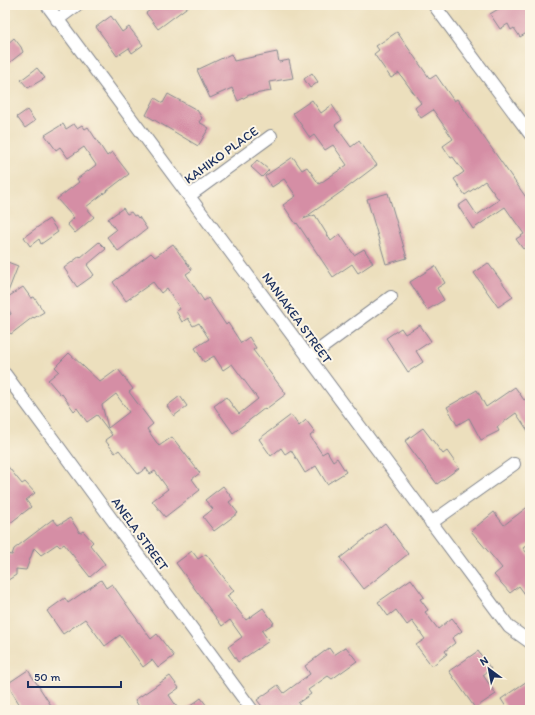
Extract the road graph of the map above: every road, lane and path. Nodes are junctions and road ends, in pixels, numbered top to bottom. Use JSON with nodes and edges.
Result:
{"nodes":[{"id":1,"x":47,"y":5,"type":"edge"},
{"id":2,"x":78,"y":5,"type":"edge"},
{"id":3,"x":434,"y":5,"type":"edge"},
{"id":4,"x":57,"y":20,"type":"junction"},
{"id":5,"x":530,"y":134,"type":"edge"},
{"id":6,"x":270,"y":136,"type":"dead end"},
{"id":7,"x":188,"y":196,"type":"junction"},
{"id":8,"x":391,"y":297,"type":"dead end"},
{"id":9,"x":308,"y":358,"type":"junction"},
{"id":10,"x":5,"y":374,"type":"edge"},
{"id":11,"x":514,"y":464,"type":"dead end"},
{"id":12,"x":431,"y":523,"type":"junction"},
{"id":13,"x":530,"y":642,"type":"edge"},
{"id":14,"x":252,"y":710,"type":"edge"}],
"edges":[{"from":1,"to":4,"type":"street","name":"NANIAKEA STREET"},
{"from":2,"to":4,"type":"street"},
{"from":3,"to":5,"type":"street"},
{"from":4,"to":7,"type":"street","name":"NANIAKEA STREET"},
{"from":6,"to":7,"type":"street","name":"KAHIKO PLACE"},
{"from":7,"to":9,"type":"street","name":"NANIAKEA STREET"},
{"from":8,"to":9,"type":"street"},
{"from":9,"to":12,"type":"street","name":"NANIAKEA STREET"},
{"from":10,"to":14,"type":"street","name":"ANELA STREET"},
{"from":11,"to":12,"type":"street"},
{"from":12,"to":13,"type":"street","name":"NANIAKEA STREET"}]}
